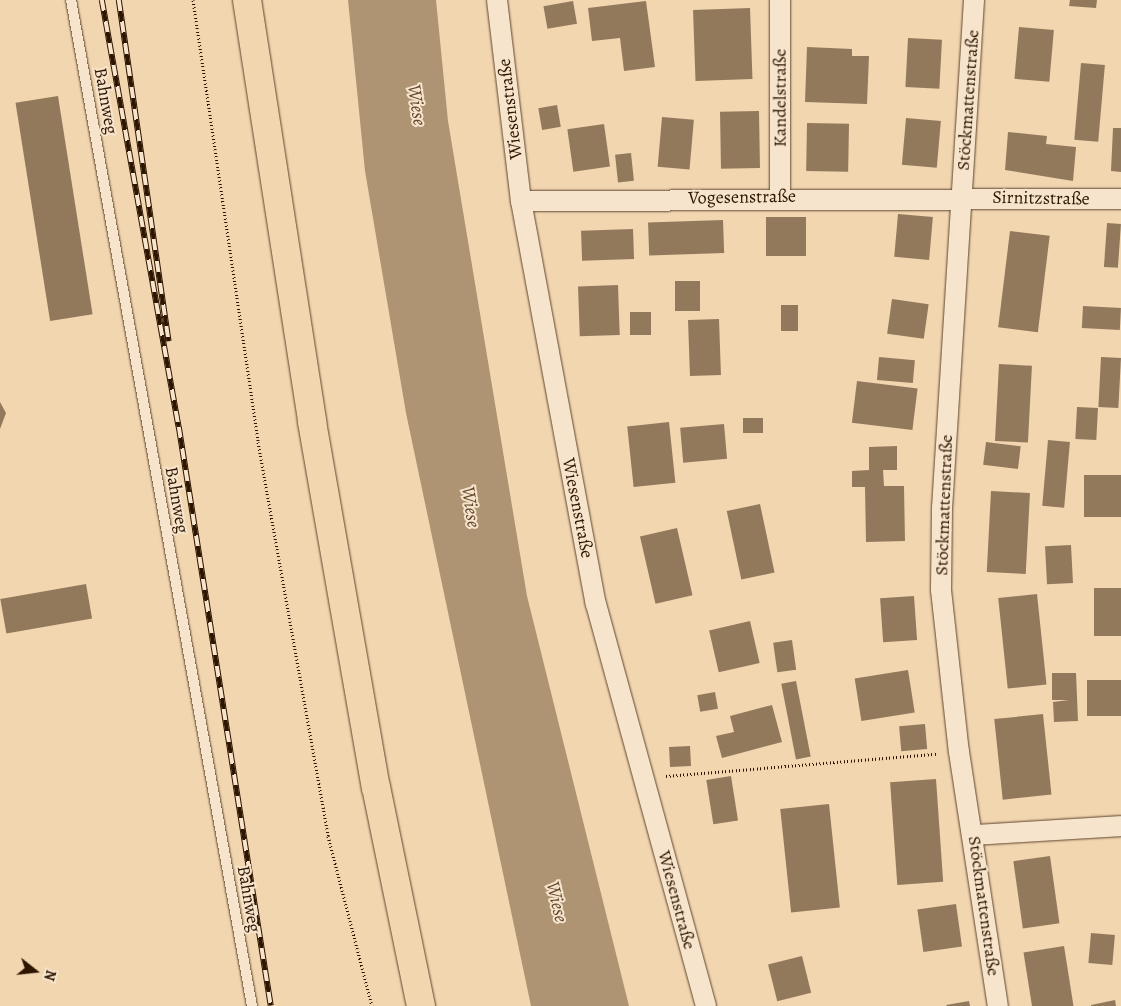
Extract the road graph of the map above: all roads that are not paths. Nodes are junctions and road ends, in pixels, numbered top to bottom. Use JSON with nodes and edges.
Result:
{"nodes":[{"id":1,"x":71,"y":0,"type":"edge"},
{"id":2,"x":247,"y":0,"type":"edge"},
{"id":3,"x":497,"y":0,"type":"edge"},
{"id":4,"x":780,"y":0,"type":"edge"},
{"id":5,"x":974,"y":0,"type":"edge"},
{"id":6,"x":962,"y":196,"type":"junction"},
{"id":7,"x":780,"y":197,"type":"junction"},
{"id":8,"x":1121,"y":199,"type":"edge"},
{"id":9,"x":521,"y":201,"type":"junction"},
{"id":10,"x":1121,"y":826,"type":"edge"},
{"id":11,"x":974,"y":835,"type":"junction"},
{"id":12,"x":252,"y":1006,"type":"edge"},
{"id":13,"x":421,"y":1006,"type":"edge"},
{"id":14,"x":706,"y":1006,"type":"edge"},
{"id":15,"x":998,"y":1006,"type":"edge"}],
"edges":[{"from":1,"to":12,"type":"lane","name":"Bahnweg"},
{"from":2,"to":13,"type":"main road"},
{"from":3,"to":9,"type":"street","name":"Wiesenstraße"},
{"from":4,"to":7,"type":"street","name":"Kandelstraße"},
{"from":5,"to":6,"type":"street","name":"Stöckmattenstraße"},
{"from":6,"to":7,"type":"street","name":"Vogesenstraße"},
{"from":6,"to":8,"type":"street","name":"Sirnitzstraße"},
{"from":6,"to":11,"type":"street","name":"Stöckmattenstraße"},
{"from":7,"to":9,"type":"street","name":"Vogesenstraße"},
{"from":9,"to":14,"type":"street","name":"Wiesenstraße"},
{"from":10,"to":11,"type":"street"},
{"from":11,"to":15,"type":"street","name":"Stöckmattenstraße"}]}
